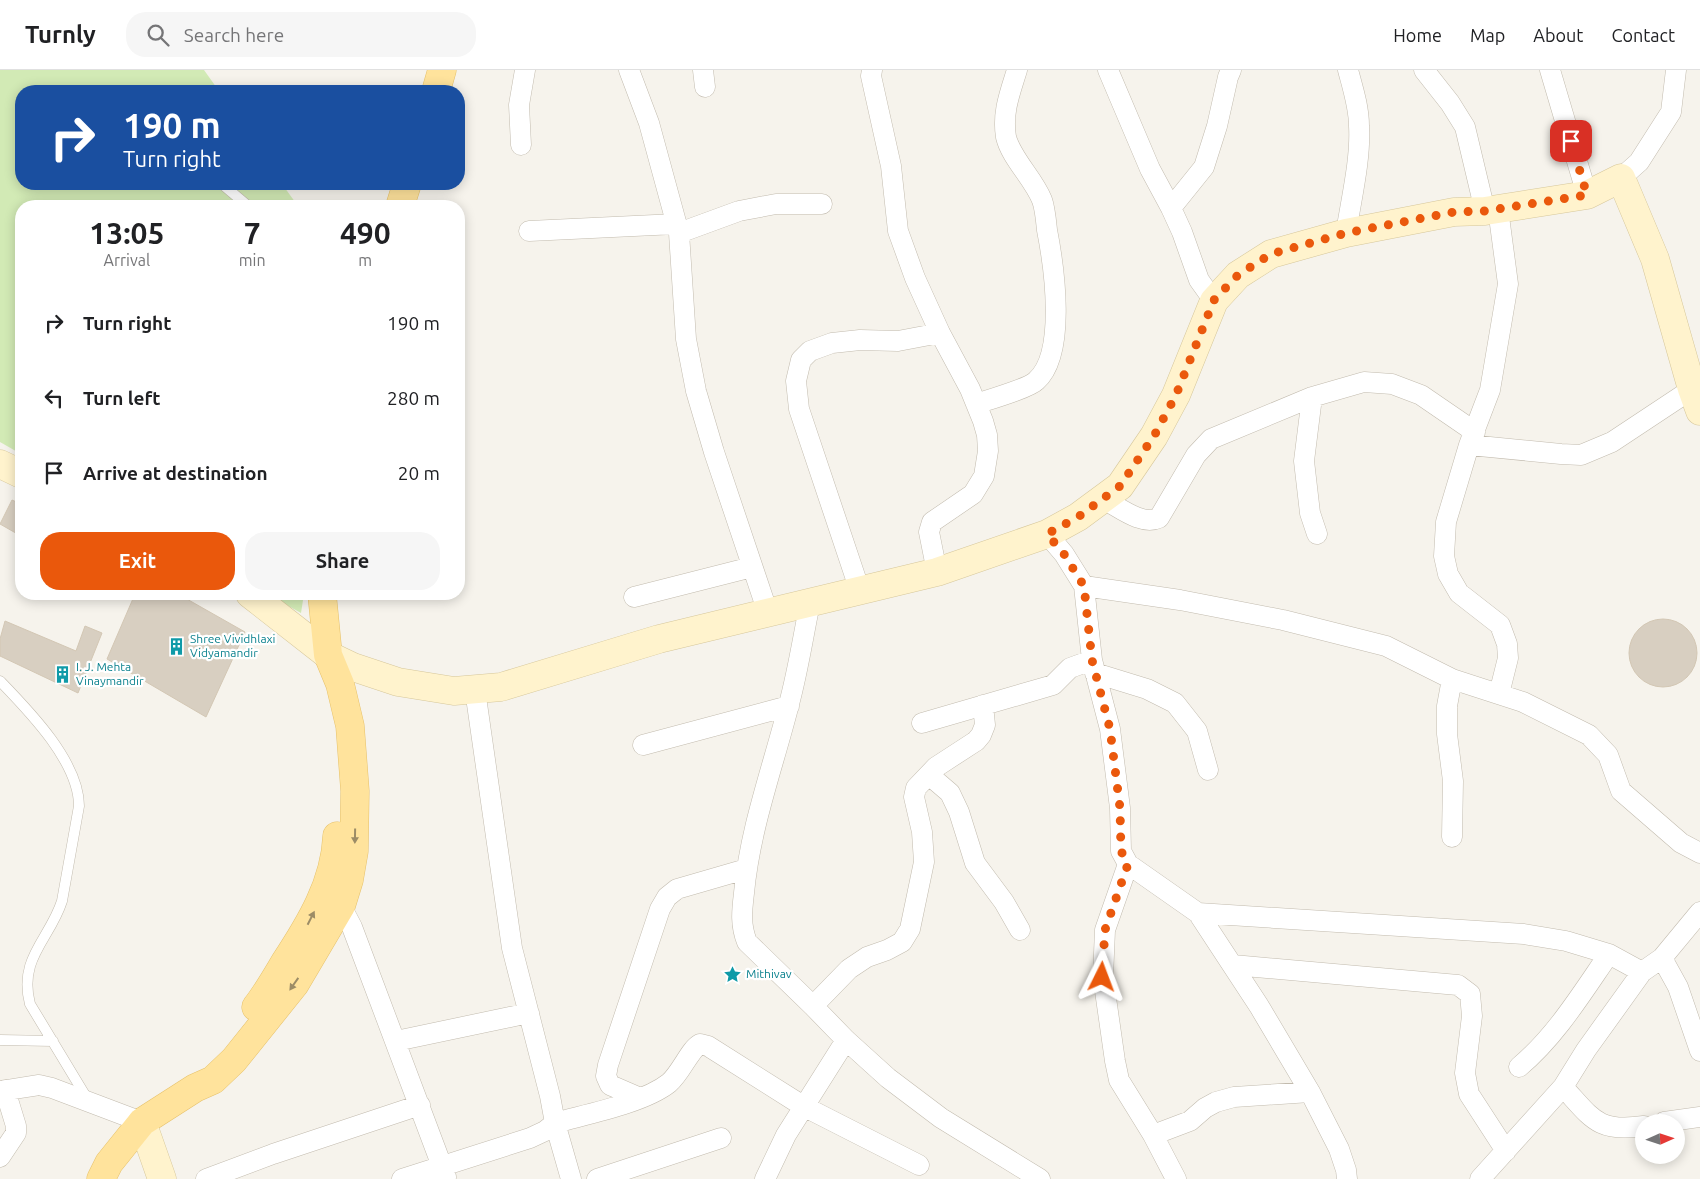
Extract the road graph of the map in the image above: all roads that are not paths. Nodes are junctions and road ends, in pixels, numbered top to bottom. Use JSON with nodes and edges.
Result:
{"nodes":[{"id":1,"x":442,"y":70,"type":"edge"},
{"id":2,"x":525,"y":70,"type":"edge"},
{"id":3,"x":629,"y":70,"type":"edge"},
{"id":4,"x":872,"y":70,"type":"edge"},
{"id":5,"x":1017,"y":70,"type":"edge"},
{"id":6,"x":1108,"y":70,"type":"edge"},
{"id":7,"x":1232,"y":70,"type":"edge"},
{"id":8,"x":1348,"y":70,"type":"edge"},
{"id":9,"x":1424,"y":70,"type":"edge"},
{"id":10,"x":1550,"y":70,"type":"edge"},
{"id":11,"x":1676,"y":70,"type":"edge"},
{"id":12,"x":438,"y":85,"type":"edge"},
{"id":13,"x":521,"y":146,"type":"dead end"},
{"id":14,"x":1621,"y":178,"type":"junction"},
{"id":15,"x":229,"y":190,"type":"edge"},
{"id":16,"x":1587,"y":195,"type":"junction"},
{"id":17,"x":241,"y":200,"type":"edge"},
{"id":18,"x":822,"y":204,"type":"dead end"},
{"id":19,"x":1171,"y":208,"type":"junction"},
{"id":20,"x":1492,"y":210,"type":"junction"},
{"id":21,"x":677,"y":229,"type":"junction"},
{"id":22,"x":529,"y":231,"type":"dead end"},
{"id":23,"x":1346,"y":233,"type":"junction"},
{"id":24,"x":1214,"y":300,"type":"junction"},
{"id":25,"x":940,"y":333,"type":"junction"},
{"id":26,"x":1312,"y":397,"type":"junction"},
{"id":27,"x":1696,"y":400,"type":"edge"},
{"id":28,"x":976,"y":404,"type":"junction"},
{"id":29,"x":1472,"y":439,"type":"junction"},
{"id":30,"x":0,"y":464,"type":"edge"},
{"id":31,"x":15,"y":471,"type":"edge"},
{"id":32,"x":1103,"y":499,"type":"junction"},
{"id":33,"x":1047,"y":534,"type":"junction"},
{"id":34,"x":1317,"y":534,"type":"dead end"},
{"id":35,"x":752,"y":567,"type":"junction"},
{"id":36,"x":937,"y":572,"type":"junction"},
{"id":37,"x":1084,"y":586,"type":"junction"},
{"id":38,"x":860,"y":591,"type":"junction"},
{"id":39,"x":634,"y":597,"type":"dead end"},
{"id":40,"x":258,"y":600,"type":"edge"},
{"id":41,"x":323,"y":600,"type":"edge"},
{"id":42,"x":810,"y":603,"type":"junction"},
{"id":43,"x":768,"y":613,"type":"junction"},
{"id":44,"x":328,"y":655,"type":"junction"},
{"id":45,"x":1094,"y":666,"type":"junction"},
{"id":46,"x":1452,"y":679,"type":"junction"},
{"id":47,"x":0,"y":681,"type":"edge"},
{"id":48,"x":475,"y":690,"type":"junction"},
{"id":49,"x":1499,"y":694,"type":"junction"},
{"id":50,"x":983,"y":705,"type":"junction"},
{"id":51,"x":789,"y":706,"type":"junction"},
{"id":52,"x":922,"y":723,"type":"dead end"},
{"id":53,"x":643,"y":745,"type":"dead end"},
{"id":54,"x":1208,"y":770,"type":"dead end"},
{"id":55,"x":929,"y":775,"type":"junction"},
{"id":56,"x":1452,"y":837,"type":"dead end"},
{"id":57,"x":1700,"y":852,"type":"edge"},
{"id":58,"x":1128,"y":864,"type":"junction"},
{"id":59,"x":746,"y":870,"type":"junction"},
{"id":60,"x":333,"y":899,"type":"junction"},
{"id":61,"x":1700,"y":912,"type":"edge"},
{"id":62,"x":1198,"y":913,"type":"junction"},
{"id":63,"x":1020,"y":930,"type":"dead end"},
{"id":64,"x":1609,"y":954,"type":"junction"},
{"id":65,"x":1662,"y":958,"type":"junction"},
{"id":66,"x":1233,"y":965,"type":"junction"},
{"id":67,"x":1642,"y":972,"type":"junction"},
{"id":68,"x":813,"y":1006,"type":"junction"},
{"id":69,"x":529,"y":1013,"type":"junction"},
{"id":70,"x":0,"y":1040,"type":"edge"},
{"id":71,"x":846,"y":1040,"type":"junction"},
{"id":72,"x":53,"y":1041,"type":"junction"},
{"id":73,"x":396,"y":1041,"type":"junction"},
{"id":74,"x":1700,"y":1051,"type":"edge"},
{"id":75,"x":1519,"y":1067,"type":"dead end"},
{"id":76,"x":1563,"y":1087,"type":"junction"},
{"id":77,"x":3,"y":1090,"type":"edge"},
{"id":78,"x":1310,"y":1092,"type":"junction"},
{"id":79,"x":640,"y":1098,"type":"junction"},
{"id":80,"x":90,"y":1102,"type":"junction"},
{"id":81,"x":420,"y":1105,"type":"junction"},
{"id":82,"x":803,"y":1106,"type":"junction"},
{"id":83,"x":1700,"y":1117,"type":"edge"},
{"id":84,"x":1685,"y":1119,"type":"edge"},
{"id":85,"x":142,"y":1122,"type":"junction"},
{"id":86,"x":555,"y":1123,"type":"junction"},
{"id":87,"x":1635,"y":1127,"type":"edge"},
{"id":88,"x":1153,"y":1135,"type":"junction"},
{"id":89,"x":721,"y":1138,"type":"dead end"},
{"id":90,"x":1506,"y":1151,"type":"junction"},
{"id":91,"x":0,"y":1157,"type":"edge"},
{"id":92,"x":920,"y":1165,"type":"dead end"},
{"id":93,"x":445,"y":1172,"type":"edge"},
{"id":94,"x":101,"y":1179,"type":"edge"},
{"id":95,"x":162,"y":1179,"type":"edge"},
{"id":96,"x":206,"y":1179,"type":"edge"},
{"id":97,"x":402,"y":1179,"type":"edge"},
{"id":98,"x":571,"y":1179,"type":"edge"},
{"id":99,"x":597,"y":1179,"type":"edge"},
{"id":100,"x":765,"y":1179,"type":"edge"},
{"id":101,"x":1040,"y":1179,"type":"edge"},
{"id":102,"x":1176,"y":1179,"type":"edge"},
{"id":103,"x":1347,"y":1179,"type":"edge"},
{"id":104,"x":1480,"y":1179,"type":"edge"}],
"edges":[{"from":1,"to":12,"type":"main road"},
{"from":2,"to":13,"type":"street"},
{"from":3,"to":21,"type":"street"},
{"from":4,"to":25,"type":"street"},
{"from":5,"to":28,"type":"street"},
{"from":6,"to":19,"type":"street"},
{"from":7,"to":19,"type":"street"},
{"from":8,"to":23,"type":"street"},
{"from":9,"to":20,"type":"street"},
{"from":10,"to":16,"type":"street"},
{"from":11,"to":14,"type":"street"},
{"from":14,"to":16,"type":"street"},
{"from":14,"to":27,"type":"street"},
{"from":15,"to":17,"type":"lane"},
{"from":16,"to":20,"type":"street"},
{"from":18,"to":21,"type":"street"},
{"from":19,"to":24,"type":"street"},
{"from":20,"to":23,"type":"street"},
{"from":20,"to":29,"type":"street"},
{"from":21,"to":22,"type":"street"},
{"from":21,"to":35,"type":"street"},
{"from":23,"to":24,"type":"street"},
{"from":24,"to":32,"type":"street"},
{"from":25,"to":28,"type":"street"},
{"from":25,"to":38,"type":"street"},
{"from":26,"to":29,"type":"street"},
{"from":26,"to":32,"type":"street"},
{"from":26,"to":34,"type":"street"},
{"from":27,"to":29,"type":"street"},
{"from":28,"to":36,"type":"street"},
{"from":29,"to":49,"type":"street"},
{"from":30,"to":31,"type":"street"},
{"from":32,"to":33,"type":"street"},
{"from":33,"to":36,"type":"street"},
{"from":33,"to":37,"type":"street"},
{"from":35,"to":39,"type":"street"},
{"from":35,"to":43,"type":"street"},
{"from":36,"to":38,"type":"street"},
{"from":37,"to":45,"type":"street"},
{"from":37,"to":46,"type":"street"},
{"from":38,"to":42,"type":"street"},
{"from":40,"to":44,"type":"street"},
{"from":41,"to":44,"type":"main road"},
{"from":42,"to":43,"type":"street"},
{"from":42,"to":51,"type":"street"},
{"from":43,"to":48,"type":"street"},
{"from":44,"to":48,"type":"street"},
{"from":44,"to":60,"type":"main road"},
{"from":45,"to":50,"type":"street"},
{"from":45,"to":54,"type":"street"},
{"from":45,"to":58,"type":"street"},
{"from":46,"to":49,"type":"street"},
{"from":46,"to":56,"type":"street"},
{"from":47,"to":72,"type":"lane"},
{"from":48,"to":69,"type":"street"},
{"from":49,"to":57,"type":"street"},
{"from":50,"to":52,"type":"street"},
{"from":50,"to":55,"type":"street"},
{"from":51,"to":53,"type":"street"},
{"from":51,"to":59,"type":"street"},
{"from":55,"to":63,"type":"street"},
{"from":55,"to":68,"type":"street"},
{"from":58,"to":62,"type":"street"},
{"from":58,"to":88,"type":"street"},
{"from":59,"to":68,"type":"street"},
{"from":59,"to":79,"type":"street"},
{"from":60,"to":73,"type":"street"},
{"from":60,"to":85,"type":"main road"},
{"from":61,"to":65,"type":"street"},
{"from":62,"to":64,"type":"street"},
{"from":62,"to":66,"type":"street"},
{"from":64,"to":67,"type":"street"},
{"from":64,"to":75,"type":"street"},
{"from":65,"to":67,"type":"street"},
{"from":65,"to":74,"type":"street"},
{"from":66,"to":78,"type":"street"},
{"from":66,"to":90,"type":"street"},
{"from":67,"to":76,"type":"street"},
{"from":68,"to":71,"type":"street"},
{"from":69,"to":73,"type":"street"},
{"from":69,"to":86,"type":"street"},
{"from":70,"to":72,"type":"lane"},
{"from":71,"to":82,"type":"street"},
{"from":71,"to":101,"type":"street"},
{"from":72,"to":80,"type":"lane"},
{"from":73,"to":81,"type":"street"},
{"from":76,"to":87,"type":"street"},
{"from":76,"to":90,"type":"street"},
{"from":77,"to":80,"type":"street"},
{"from":77,"to":91,"type":"street"},
{"from":78,"to":88,"type":"street"},
{"from":78,"to":103,"type":"street"},
{"from":79,"to":82,"type":"street"},
{"from":79,"to":86,"type":"street"},
{"from":80,"to":85,"type":"street"},
{"from":81,"to":93,"type":"street"},
{"from":81,"to":96,"type":"street"},
{"from":82,"to":92,"type":"street"},
{"from":82,"to":100,"type":"street"},
{"from":83,"to":84,"type":"street"},
{"from":85,"to":94,"type":"main road"},
{"from":85,"to":95,"type":"street"},
{"from":86,"to":93,"type":"street"},
{"from":86,"to":98,"type":"street"},
{"from":88,"to":102,"type":"street"},
{"from":89,"to":99,"type":"street"},
{"from":90,"to":104,"type":"street"},
{"from":93,"to":97,"type":"street"}]}
